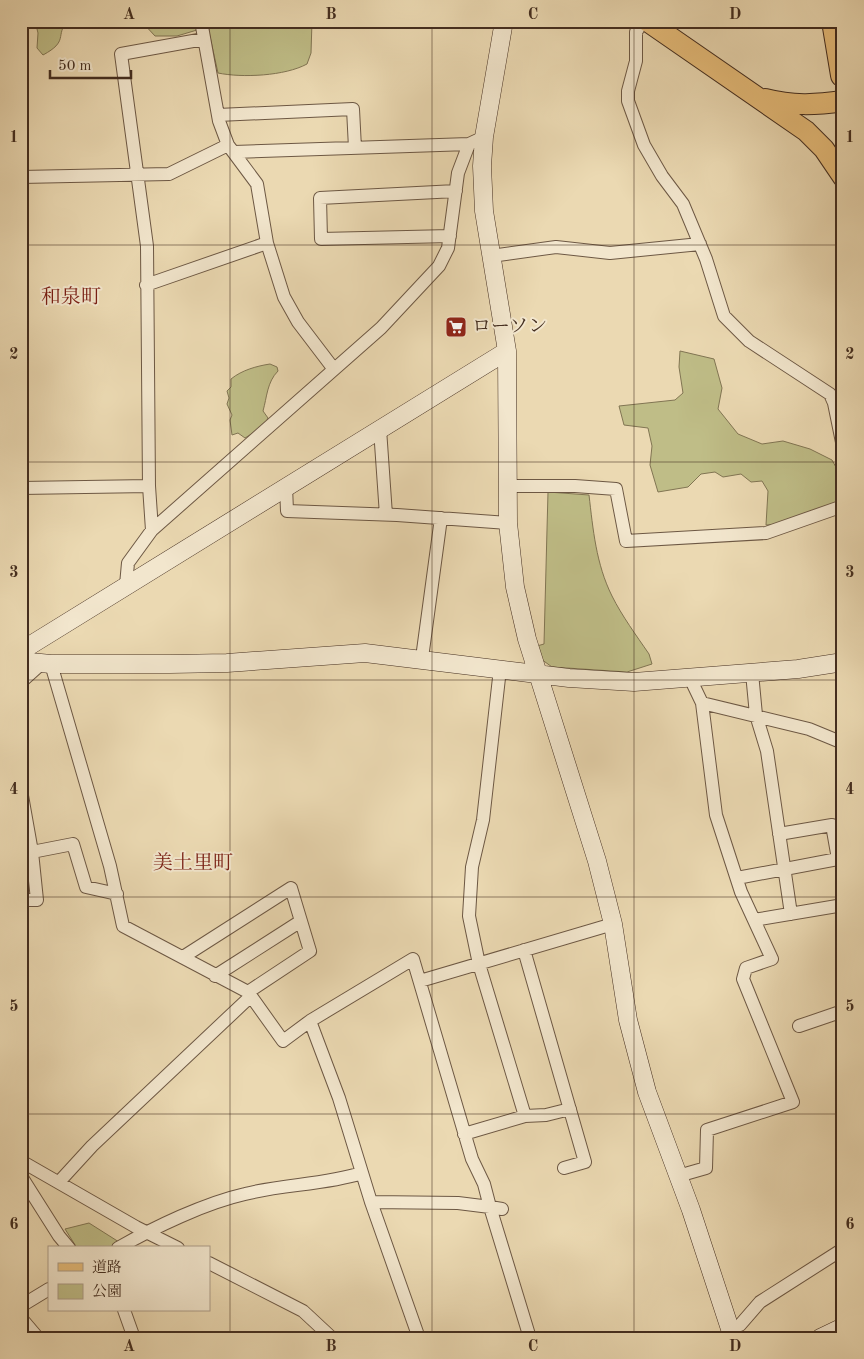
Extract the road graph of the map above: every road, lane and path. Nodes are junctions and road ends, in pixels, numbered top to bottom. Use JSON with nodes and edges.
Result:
{"nodes":[{"id":1,"x":201,"y":21,"type":"edge"},
{"id":2,"x":504,"y":21,"type":"edge"},
{"id":3,"x":643,"y":21,"type":"edge"},
{"id":4,"x":647,"y":21,"type":"edge"},
{"id":5,"x":834,"y":21,"type":"edge"},
{"id":6,"x":204,"y":39,"type":"junction"},
{"id":7,"x":843,"y":75,"type":"edge"},
{"id":8,"x":756,"y":97,"type":"junction"},
{"id":9,"x":843,"y":102,"type":"edge"},
{"id":10,"x":218,"y":114,"type":"junction"},
{"id":11,"x":477,"y":140,"type":"junction"},
{"id":12,"x":355,"y":148,"type":"junction"},
{"id":13,"x":231,"y":149,"type":"junction"},
{"id":14,"x":136,"y":174,"type":"junction"},
{"id":15,"x":21,"y":177,"type":"edge"},
{"id":16,"x":843,"y":177,"type":"edge"},
{"id":17,"x":456,"y":191,"type":"junction"},
{"id":18,"x":450,"y":236,"type":"junction"},
{"id":19,"x":267,"y":243,"type":"junction"},
{"id":20,"x":700,"y":244,"type":"junction"},
{"id":21,"x":491,"y":256,"type":"junction"},
{"id":22,"x":146,"y":285,"type":"junction"},
{"id":23,"x":507,"y":351,"type":"junction"},
{"id":24,"x":333,"y":368,"type":"junction"},
{"id":25,"x":380,"y":428,"type":"junction"},
{"id":26,"x":843,"y":447,"type":"edge"},
{"id":27,"x":149,"y":486,"type":"junction"},
{"id":28,"x":286,"y":486,"type":"junction"},
{"id":29,"x":508,"y":486,"type":"junction"},
{"id":30,"x":21,"y":488,"type":"edge"},
{"id":31,"x":843,"y":506,"type":"edge"},
{"id":32,"x":386,"y":515,"type":"junction"},
{"id":33,"x":441,"y":518,"type":"junction"},
{"id":34,"x":508,"y":522,"type":"junction"},
{"id":35,"x":152,"y":530,"type":"junction"},
{"id":36,"x":126,"y":585,"type":"junction"},
{"id":37,"x":21,"y":651,"type":"edge"},
{"id":38,"x":21,"y":658,"type":"edge"},
{"id":39,"x":422,"y":658,"type":"junction"},
{"id":40,"x":843,"y":662,"type":"edge"},
{"id":41,"x":46,"y":664,"type":"junction"},
{"id":42,"x":500,"y":669,"type":"junction"},
{"id":43,"x":752,"y":673,"type":"junction"},
{"id":44,"x":538,"y":674,"type":"junction"},
{"id":45,"x":690,"y":678,"type":"junction"},
{"id":46,"x":21,"y":682,"type":"edge"},
{"id":47,"x":702,"y":703,"type":"junction"},
{"id":48,"x":756,"y":716,"type":"junction"},
{"id":49,"x":843,"y":743,"type":"edge"},
{"id":50,"x":21,"y":790,"type":"edge"},
{"id":51,"x":779,"y":834,"type":"junction"},
{"id":52,"x":32,"y":852,"type":"junction"},
{"id":53,"x":841,"y":859,"type":"edge"},
{"id":54,"x":784,"y":869,"type":"junction"},
{"id":55,"x":737,"y":878,"type":"junction"},
{"id":56,"x":117,"y":894,"type":"junction"},
{"id":57,"x":21,"y":900,"type":"edge"},
{"id":58,"x":843,"y":905,"type":"edge"},
{"id":59,"x":791,"y":914,"type":"junction"},
{"id":60,"x":754,"y":920,"type":"junction"},
{"id":61,"x":301,"y":921,"type":"junction"},
{"id":62,"x":613,"y":924,"type":"junction"},
{"id":63,"x":524,"y":950,"type":"junction"},
{"id":64,"x":183,"y":957,"type":"junction"},
{"id":65,"x":480,"y":964,"type":"junction"},
{"id":66,"x":215,"y":976,"type":"junction"},
{"id":67,"x":420,"y":981,"type":"junction"},
{"id":68,"x":250,"y":994,"type":"junction"},
{"id":69,"x":843,"y":1011,"type":"edge"},
{"id":70,"x":310,"y":1021,"type":"junction"},
{"id":71,"x":799,"y":1026,"type":"dead end"},
{"id":72,"x":570,"y":1109,"type":"junction"},
{"id":73,"x":525,"y":1116,"type":"junction"},
{"id":74,"x":464,"y":1134,"type":"junction"},
{"id":75,"x":21,"y":1161,"type":"edge"},
{"id":76,"x":564,"y":1168,"type":"dead end"},
{"id":77,"x":362,"y":1173,"type":"junction"},
{"id":78,"x":21,"y":1176,"type":"edge"},
{"id":79,"x":678,"y":1176,"type":"junction"},
{"id":80,"x":59,"y":1182,"type":"junction"},
{"id":81,"x":371,"y":1202,"type":"junction"},
{"id":82,"x":496,"y":1208,"type":"junction"},
{"id":83,"x":153,"y":1239,"type":"edge"},
{"id":84,"x":67,"y":1246,"type":"edge"},
{"id":85,"x":126,"y":1246,"type":"edge"},
{"id":86,"x":172,"y":1246,"type":"edge"},
{"id":87,"x":843,"y":1249,"type":"edge"},
{"id":88,"x":210,"y":1264,"type":"edge"},
{"id":89,"x":48,"y":1290,"type":"edge"},
{"id":90,"x":21,"y":1306,"type":"edge"},
{"id":91,"x":125,"y":1312,"type":"edge"},
{"id":92,"x":21,"y":1318,"type":"edge"},
{"id":93,"x":843,"y":1327,"type":"edge"},
{"id":94,"x":732,"y":1333,"type":"edge"},
{"id":95,"x":38,"y":1338,"type":"edge"},
{"id":96,"x":134,"y":1338,"type":"edge"},
{"id":97,"x":332,"y":1338,"type":"edge"},
{"id":98,"x":419,"y":1338,"type":"edge"},
{"id":99,"x":530,"y":1338,"type":"edge"},
{"id":100,"x":820,"y":1338,"type":"edge"}],
"edges":[{"from":1,"to":6,"type":"street"},
{"from":2,"to":11,"type":"street"},
{"from":3,"to":20,"type":"street"},
{"from":4,"to":8,"type":"main road"},
{"from":5,"to":7,"type":"highway"},
{"from":6,"to":10,"type":"street"},
{"from":6,"to":14,"type":"street"},
{"from":8,"to":9,"type":"main road"},
{"from":8,"to":16,"type":"main road"},
{"from":10,"to":12,"type":"street"},
{"from":10,"to":13,"type":"street"},
{"from":11,"to":12,"type":"street"},
{"from":11,"to":17,"type":"street"},
{"from":11,"to":21,"type":"street"},
{"from":12,"to":13,"type":"street"},
{"from":13,"to":14,"type":"street"},
{"from":13,"to":19,"type":"street"},
{"from":14,"to":15,"type":"street"},
{"from":14,"to":22,"type":"street"},
{"from":17,"to":18,"type":"street"},
{"from":17,"to":18,"type":"street"},
{"from":18,"to":24,"type":"street"},
{"from":19,"to":22,"type":"street"},
{"from":19,"to":24,"type":"street"},
{"from":20,"to":21,"type":"street"},
{"from":20,"to":26,"type":"street"},
{"from":21,"to":23,"type":"street"},
{"from":22,"to":27,"type":"street"},
{"from":23,"to":25,"type":"street"},
{"from":23,"to":29,"type":"street"},
{"from":24,"to":35,"type":"street"},
{"from":25,"to":28,"type":"street"},
{"from":25,"to":32,"type":"street"},
{"from":27,"to":30,"type":"street"},
{"from":27,"to":35,"type":"street"},
{"from":28,"to":32,"type":"street"},
{"from":28,"to":36,"type":"street"},
{"from":29,"to":31,"type":"street"},
{"from":29,"to":34,"type":"street"},
{"from":32,"to":33,"type":"street"},
{"from":33,"to":34,"type":"street"},
{"from":33,"to":39,"type":"street"},
{"from":34,"to":44,"type":"street"},
{"from":35,"to":36,"type":"street"},
{"from":36,"to":37,"type":"street"},
{"from":38,"to":41,"type":"street"},
{"from":39,"to":41,"type":"street"},
{"from":39,"to":42,"type":"street"},
{"from":40,"to":43,"type":"street"},
{"from":41,"to":46,"type":"street"},
{"from":41,"to":56,"type":"street"},
{"from":42,"to":44,"type":"street"},
{"from":42,"to":65,"type":"street"},
{"from":43,"to":45,"type":"street"},
{"from":43,"to":48,"type":"street"},
{"from":44,"to":45,"type":"street"},
{"from":44,"to":62,"type":"street"},
{"from":45,"to":47,"type":"street"},
{"from":47,"to":48,"type":"street"},
{"from":47,"to":55,"type":"street"},
{"from":48,"to":49,"type":"street"},
{"from":48,"to":51,"type":"street"},
{"from":50,"to":52,"type":"street"},
{"from":51,"to":53,"type":"street"},
{"from":51,"to":54,"type":"street"},
{"from":52,"to":56,"type":"street"},
{"from":52,"to":57,"type":"street"},
{"from":53,"to":54,"type":"street"},
{"from":54,"to":55,"type":"street"},
{"from":54,"to":59,"type":"street"},
{"from":55,"to":60,"type":"street"},
{"from":56,"to":64,"type":"street"},
{"from":58,"to":59,"type":"street"},
{"from":59,"to":60,"type":"street"},
{"from":60,"to":79,"type":"street"},
{"from":61,"to":64,"type":"street"},
{"from":61,"to":66,"type":"street"},
{"from":61,"to":68,"type":"street"},
{"from":62,"to":63,"type":"street"},
{"from":62,"to":79,"type":"street"},
{"from":63,"to":65,"type":"street"},
{"from":63,"to":72,"type":"street"},
{"from":64,"to":66,"type":"street"},
{"from":65,"to":67,"type":"street"},
{"from":65,"to":73,"type":"street"},
{"from":66,"to":68,"type":"street"},
{"from":67,"to":70,"type":"street"},
{"from":67,"to":74,"type":"street"},
{"from":68,"to":70,"type":"street"},
{"from":68,"to":80,"type":"street"},
{"from":69,"to":71,"type":"street"},
{"from":70,"to":77,"type":"street"},
{"from":72,"to":73,"type":"street"},
{"from":72,"to":76,"type":"street"},
{"from":73,"to":74,"type":"street"},
{"from":74,"to":82,"type":"street"},
{"from":75,"to":80,"type":"street"},
{"from":77,"to":81,"type":"street"},
{"from":77,"to":83,"type":"street"},
{"from":78,"to":84,"type":"street"},
{"from":79,"to":94,"type":"street"},
{"from":80,"to":83,"type":"street"},
{"from":81,"to":82,"type":"street"},
{"from":81,"to":98,"type":"street"},
{"from":82,"to":99,"type":"street"},
{"from":83,"to":85,"type":"street"},
{"from":83,"to":86,"type":"street"},
{"from":87,"to":94,"type":"street"},
{"from":88,"to":97,"type":"street"},
{"from":89,"to":90,"type":"street"},
{"from":91,"to":96,"type":"street"},
{"from":92,"to":95,"type":"street"},
{"from":93,"to":100,"type":"street"}]}
